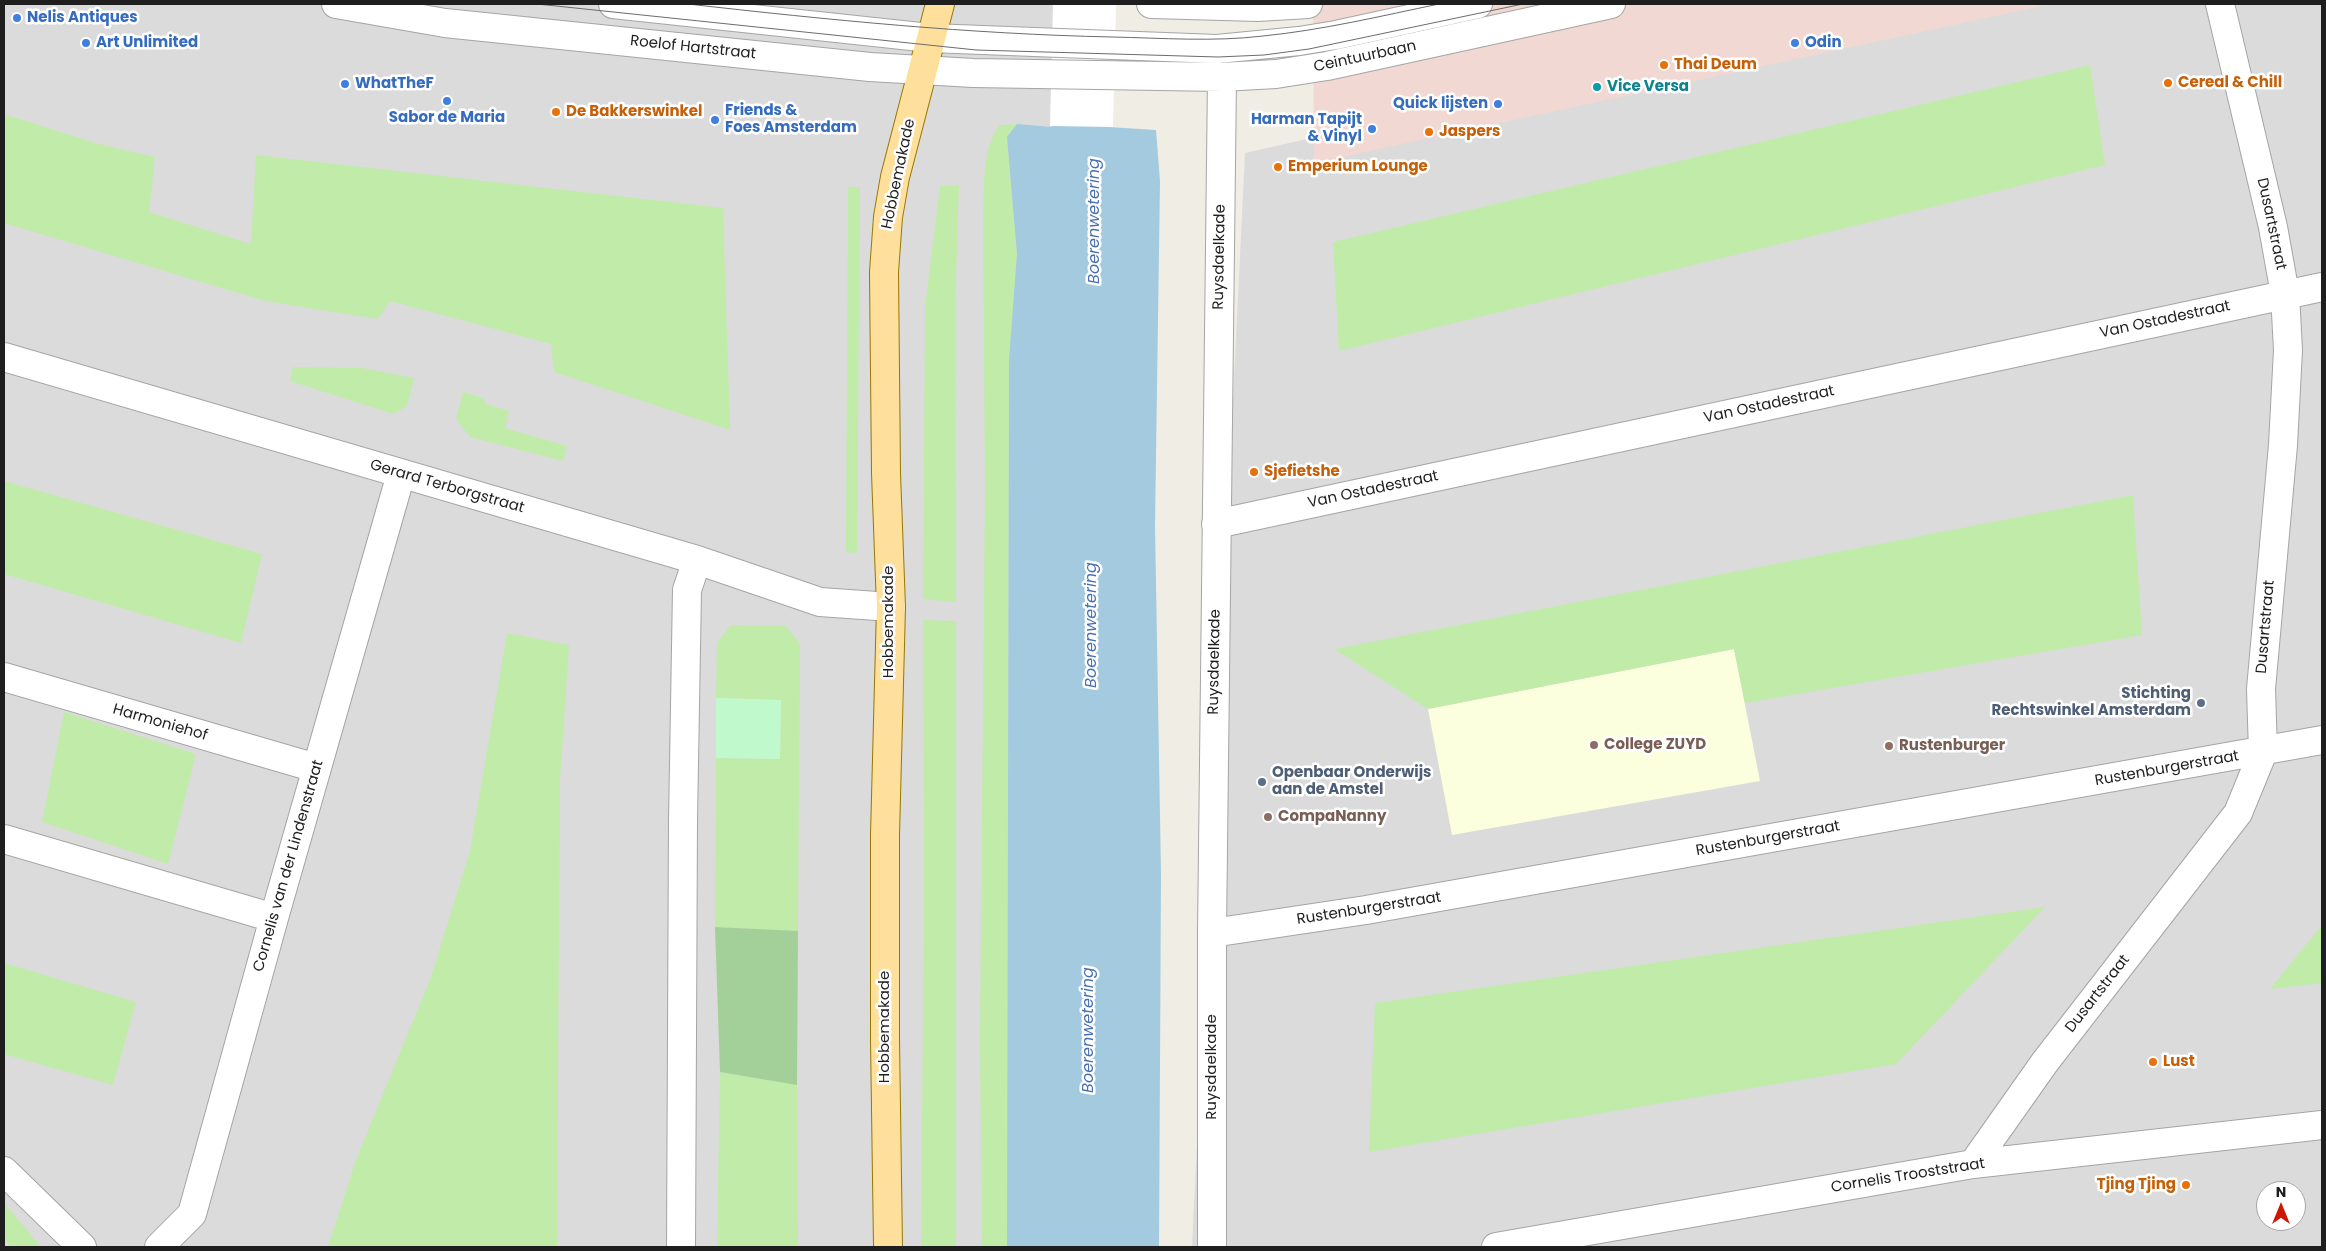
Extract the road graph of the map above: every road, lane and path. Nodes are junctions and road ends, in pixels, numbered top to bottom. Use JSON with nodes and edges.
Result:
{"nodes":[{"id":1,"x":336,"y":4,"type":"edge"},
{"id":2,"x":614,"y":4,"type":"edge"},
{"id":3,"x":940,"y":4,"type":"edge"},
{"id":4,"x":1151,"y":4,"type":"edge"},
{"id":5,"x":1308,"y":4,"type":"edge"},
{"id":6,"x":1478,"y":4,"type":"edge"},
{"id":7,"x":1611,"y":4,"type":"edge"},
{"id":8,"x":2220,"y":4,"type":"edge"},
{"id":9,"x":1209,"y":5,"type":"edge"},
{"id":10,"x":930,"y":38,"type":"junction"},
{"id":11,"x":922,"y":70,"type":"junction"},
{"id":12,"x":1114,"y":76,"type":"joint"},
{"id":13,"x":1222,"y":78,"type":"junction"},
{"id":14,"x":2322,"y":287,"type":"edge"},
{"id":15,"x":2285,"y":294,"type":"junction"},
{"id":16,"x":4,"y":357,"type":"edge"},
{"id":17,"x":401,"y":474,"type":"junction"},
{"id":18,"x":1216,"y":524,"type":"junction"},
{"id":19,"x":697,"y":560,"type":"junction"},
{"id":20,"x":892,"y":607,"type":"junction"},
{"id":21,"x":4,"y":677,"type":"edge"},
{"id":22,"x":2322,"y":740,"type":"edge"},
{"id":23,"x":2263,"y":752,"type":"junction"},
{"id":24,"x":316,"y":768,"type":"junction"},
{"id":25,"x":4,"y":839,"type":"edge"},
{"id":26,"x":274,"y":918,"type":"junction"},
{"id":27,"x":1212,"y":932,"type":"junction"},
{"id":28,"x":2322,"y":1125,"type":"edge"},
{"id":29,"x":1973,"y":1164,"type":"junction"},
{"id":30,"x":4,"y":1171,"type":"edge"},
{"id":31,"x":82,"y":1247,"type":"edge"},
{"id":32,"x":160,"y":1247,"type":"edge"},
{"id":33,"x":681,"y":1247,"type":"edge"},
{"id":34,"x":888,"y":1247,"type":"edge"},
{"id":35,"x":1212,"y":1247,"type":"edge"},
{"id":36,"x":1496,"y":1247,"type":"edge"}],
"edges":[{"from":1,"to":11,"type":"street","name":"Roelof Hartstraat"},
{"from":2,"to":10,"type":"street"},
{"from":3,"to":10,"type":"main road","name":"Hobbemakade"},
{"from":4,"to":9,"type":"street"},
{"from":5,"to":9,"type":"street"},
{"from":6,"to":10,"type":"street","name":"Ceintuurbaan"},
{"from":7,"to":13,"type":"street","name":"Ceintuurbaan"},
{"from":8,"to":15,"type":"street","name":"Dusartstraat"},
{"from":10,"to":11,"type":"main road","name":"Hobbemakade"},
{"from":11,"to":12,"type":"street","name":"Roelof Hartstraat"},
{"from":11,"to":20,"type":"main road","name":"Hobbemakade"},
{"from":12,"to":13,"type":"street","name":"Ceintuurbaan"},
{"from":13,"to":18,"type":"street","name":"Ruysdaelkade"},
{"from":14,"to":15,"type":"street","name":"Van Ostadestraat"},
{"from":15,"to":18,"type":"street","name":"Van Ostadestraat"},
{"from":15,"to":23,"type":"street","name":"Dusartstraat"},
{"from":16,"to":17,"type":"street","name":"Gerard Terborgstraat"},
{"from":17,"to":19,"type":"street","name":"Gerard Terborgstraat"},
{"from":17,"to":24,"type":"street","name":"Cornelis van der Lindenstraat"},
{"from":18,"to":27,"type":"street","name":"Ruysdaelkade"},
{"from":19,"to":20,"type":"street","name":"Gerard Terborgstraat"},
{"from":19,"to":33,"type":"street"},
{"from":20,"to":34,"type":"main road","name":"Hobbemakade"},
{"from":21,"to":24,"type":"street","name":"Harmoniehof"},
{"from":22,"to":23,"type":"street","name":"Rustenburgerstraat"},
{"from":23,"to":27,"type":"street","name":"Rustenburgerstraat"},
{"from":23,"to":29,"type":"street","name":"Dusartstraat"},
{"from":24,"to":26,"type":"street","name":"Cornelis van der Lindenstraat"},
{"from":25,"to":26,"type":"street"},
{"from":26,"to":32,"type":"street","name":"Cornelis van der Lindenstraat"},
{"from":27,"to":35,"type":"street","name":"Ruysdaelkade"},
{"from":28,"to":29,"type":"street","name":"Cornelis Trooststraat"},
{"from":29,"to":36,"type":"street","name":"Cornelis Trooststraat"},
{"from":30,"to":31,"type":"street"}]}
